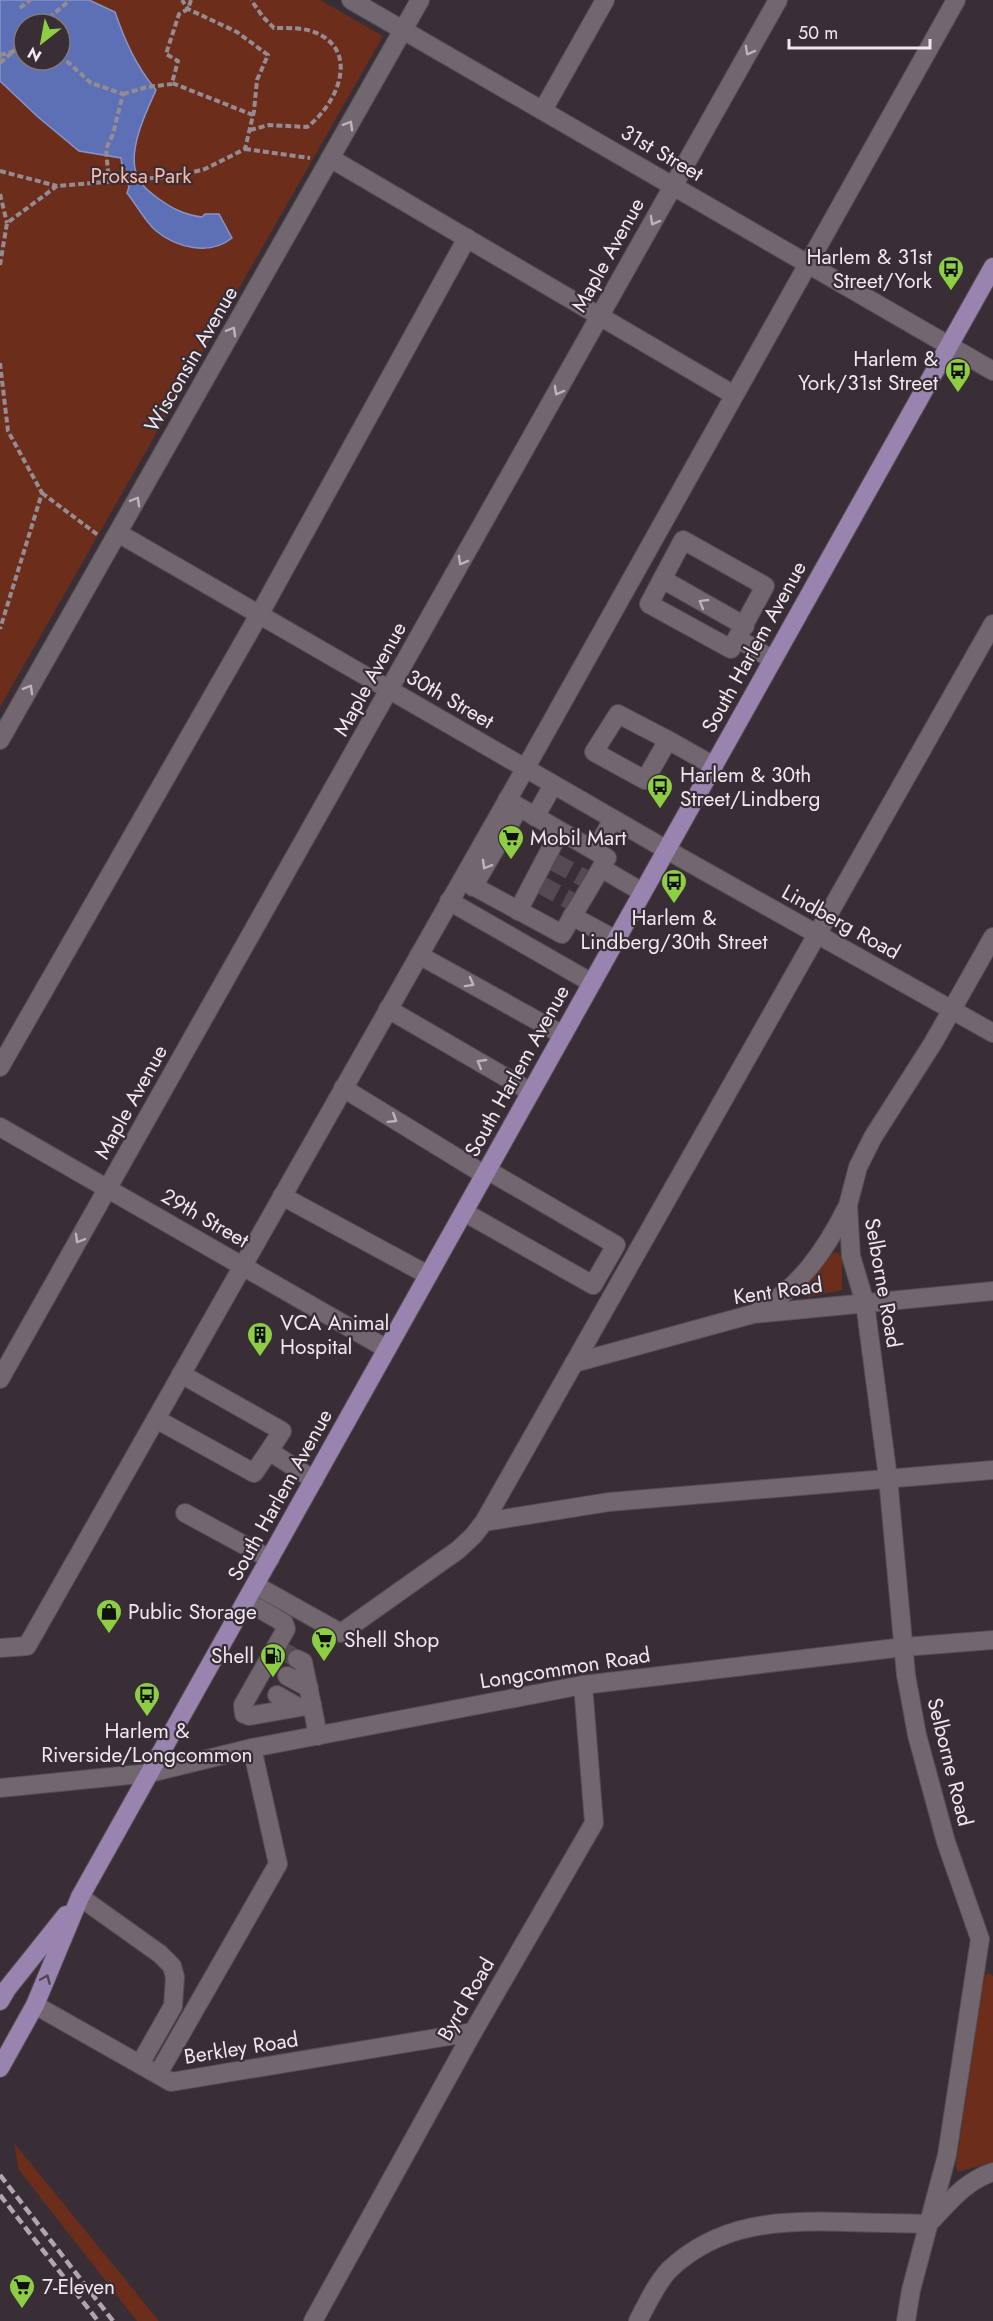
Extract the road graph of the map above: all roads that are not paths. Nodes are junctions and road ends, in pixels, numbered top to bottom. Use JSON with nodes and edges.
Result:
{"nodes":[{"id":1,"x":351,"y":0,"type":"edge"},
{"id":2,"x":420,"y":0,"type":"edge"},
{"id":3,"x":604,"y":0,"type":"edge"},
{"id":4,"x":778,"y":0,"type":"edge"},
{"id":5,"x":956,"y":0,"type":"edge"},
{"id":6,"x":403,"y":30,"type":"junction"},
{"id":7,"x":543,"y":110,"type":"junction"},
{"id":8,"x":322,"y":158,"type":"junction"},
{"id":9,"x":674,"y":185,"type":"junction"},
{"id":10,"x":468,"y":238,"type":"junction"},
{"id":11,"x":807,"y":264,"type":"junction"},
{"id":12,"x":993,"y":267,"type":"edge"},
{"id":13,"x":600,"y":316,"type":"junction"},
{"id":14,"x":950,"y":345,"type":"junction"},
{"id":15,"x":993,"y":371,"type":"edge"},
{"id":16,"x":734,"y":395,"type":"junction"},
{"id":17,"x":118,"y":533,"type":"junction"},
{"id":18,"x":662,"y":579,"type":"junction"},
{"id":19,"x":259,"y":615,"type":"junction"},
{"id":20,"x":993,"y":624,"type":"edge"},
{"id":21,"x":738,"y":638,"type":"junction"},
{"id":22,"x":773,"y":660,"type":"junction"},
{"id":23,"x":389,"y":690,"type":"junction"},
{"id":24,"x":0,"y":740,"type":"edge"},
{"id":25,"x":668,"y":740,"type":"dead end"},
{"id":26,"x":714,"y":766,"type":"junction"},
{"id":27,"x":525,"y":769,"type":"junction"},
{"id":28,"x":553,"y":784,"type":"junction"},
{"id":29,"x":520,"y":808,"type":"junction"},
{"id":30,"x":614,"y":819,"type":"junction"},
{"id":31,"x":560,"y":831,"type":"junction"},
{"id":32,"x":666,"y":850,"type":"junction"},
{"id":33,"x":595,"y":851,"type":"junction"},
{"id":34,"x":593,"y":876,"type":"junction"},
{"id":35,"x":468,"y":883,"type":"junction"},
{"id":36,"x":642,"y":892,"type":"junction"},
{"id":37,"x":449,"y":901,"type":"junction"},
{"id":38,"x":574,"y":908,"type":"junction"},
{"id":39,"x":518,"y":911,"type":"junction"},
{"id":40,"x":817,"y":934,"type":"junction"},
{"id":41,"x":993,"y":938,"type":"edge"},
{"id":42,"x":616,"y":940,"type":"junction"},
{"id":43,"x":419,"y":955,"type":"junction"},
{"id":44,"x":592,"y":983,"type":"junction"},
{"id":45,"x":388,"y":1009,"type":"junction"},
{"id":46,"x":951,"y":1010,"type":"junction"},
{"id":47,"x":993,"y":1033,"type":"edge"},
{"id":48,"x":563,"y":1035,"type":"junction"},
{"id":49,"x":0,"y":1067,"type":"edge"},
{"id":50,"x":343,"y":1088,"type":"junction"},
{"id":51,"x":531,"y":1092,"type":"junction"},
{"id":52,"x":0,"y":1127,"type":"edge"},
{"id":53,"x":486,"y":1172,"type":"junction"},
{"id":54,"x":108,"y":1188,"type":"junction"},
{"id":55,"x":282,"y":1196,"type":"junction"},
{"id":56,"x":848,"y":1205,"type":"junction"},
{"id":57,"x":464,"y":1212,"type":"junction"},
{"id":58,"x":242,"y":1266,"type":"junction"},
{"id":59,"x":428,"y":1275,"type":"junction"},
{"id":60,"x":993,"y":1291,"type":"edge"},
{"id":61,"x":865,"y":1303,"type":"junction"},
{"id":62,"x":753,"y":1314,"type":"junction"},
{"id":63,"x":387,"y":1349,"type":"junction"},
{"id":64,"x":574,"y":1363,"type":"junction"},
{"id":65,"x":181,"y":1374,"type":"junction"},
{"id":66,"x":0,"y":1379,"type":"edge"},
{"id":67,"x":156,"y":1419,"type":"junction"},
{"id":68,"x":269,"y":1451,"type":"junction"},
{"id":69,"x":993,"y":1470,"type":"edge"},
{"id":70,"x":888,"y":1478,"type":"junction"},
{"id":71,"x":314,"y":1480,"type":"junction"},
{"id":72,"x":185,"y":1513,"type":"dead end"},
{"id":73,"x":484,"y":1522,"type":"junction"},
{"id":74,"x":270,"y":1559,"type":"junction"},
{"id":75,"x":255,"y":1585,"type":"junction"},
{"id":76,"x":246,"y":1601,"type":"junction"},
{"id":77,"x":993,"y":1640,"type":"edge"},
{"id":78,"x":904,"y":1647,"type":"junction"},
{"id":79,"x":0,"y":1648,"type":"edge"},
{"id":80,"x":297,"y":1659,"type":"tunnel mouth"},
{"id":81,"x":287,"y":1676,"type":"tunnel mouth"},
{"id":82,"x":583,"y":1685,"type":"junction"},
{"id":83,"x":277,"y":1695,"type":"dead end"},
{"id":84,"x":306,"y":1700,"type":"junction"},
{"id":85,"x":318,"y":1736,"type":"junction"},
{"id":86,"x":252,"y":1748,"type":"junction"},
{"id":87,"x":150,"y":1773,"type":"junction"},
{"id":88,"x":0,"y":1788,"type":"edge"},
{"id":89,"x":80,"y":1897,"type":"junction"},
{"id":90,"x":980,"y":1939,"type":"junction"},
{"id":91,"x":993,"y":1959,"type":"edge"},
{"id":92,"x":0,"y":2001,"type":"edge"},
{"id":93,"x":36,"y":2005,"type":"junction"},
{"id":94,"x":473,"y":2032,"type":"junction"},
{"id":95,"x":140,"y":2064,"type":"junction"},
{"id":96,"x":0,"y":2068,"type":"edge"},
{"id":97,"x":158,"y":2074,"type":"junction"},
{"id":98,"x":993,"y":2172,"type":"edge"},
{"id":99,"x":928,"y":2224,"type":"junction"},
{"id":100,"x":313,"y":2321,"type":"edge"},
{"id":101,"x":638,"y":2321,"type":"edge"},
{"id":102,"x":906,"y":2321,"type":"edge"}],
"edges":[{"from":1,"to":6,"type":"street","name":"31st Street"},
{"from":2,"to":6,"type":"street","name":"Wisconsin Avenue"},
{"from":3,"to":7,"type":"street"},
{"from":4,"to":9,"type":"street","name":"Maple Avenue","one_way":true},
{"from":5,"to":11,"type":"street"},
{"from":6,"to":7,"type":"street","name":"31st Street"},
{"from":8,"to":6,"type":"street","name":"Wisconsin Avenue","one_way":true},
{"from":7,"to":9,"type":"street","name":"31st Street"},
{"from":8,"to":10,"type":"street"},
{"from":17,"to":8,"type":"street","name":"Wisconsin Avenue","one_way":true},
{"from":9,"to":11,"type":"street","name":"31st Street"},
{"from":9,"to":13,"type":"street","name":"Maple Avenue","one_way":true},
{"from":10,"to":13,"type":"street"},
{"from":10,"to":19,"type":"street"},
{"from":11,"to":14,"type":"street","name":"31st Street"},
{"from":11,"to":16,"type":"street"},
{"from":12,"to":14,"type":"main road","name":"South Harlem Avenue"},
{"from":13,"to":16,"type":"street"},
{"from":13,"to":23,"type":"street","name":"Maple Avenue","one_way":true},
{"from":14,"to":15,"type":"street","name":"31st Street"},
{"from":14,"to":22,"type":"main road","name":"South Harlem Avenue"},
{"from":16,"to":27,"type":"street"},
{"from":17,"to":19,"type":"street","name":"30th Street"},
{"from":24,"to":17,"type":"street","name":"Wisconsin Avenue","one_way":true},
{"from":21,"to":18,"type":"street","one_way":true},
{"from":18,"to":21,"type":"street"},
{"from":18,"to":21,"type":"street"},
{"from":19,"to":23,"type":"street","name":"30th Street"},
{"from":19,"to":49,"type":"street"},
{"from":20,"to":40,"type":"street"},
{"from":21,"to":22,"type":"street"},
{"from":22,"to":26,"type":"main road","name":"South Harlem Avenue"},
{"from":23,"to":27,"type":"street","name":"30th Street"},
{"from":23,"to":54,"type":"street","name":"Maple Avenue"},
{"from":25,"to":26,"type":"street"},
{"from":26,"to":32,"type":"main road","name":"South Harlem Avenue"},
{"from":27,"to":28,"type":"street","name":"30th Street"},
{"from":27,"to":29,"type":"street"},
{"from":28,"to":29,"type":"street"},
{"from":28,"to":30,"type":"street","name":"30th Street"},
{"from":29,"to":31,"type":"street"},
{"from":29,"to":35,"type":"street"},
{"from":30,"to":32,"type":"street","name":"30th Street"},
{"from":30,"to":33,"type":"street"},
{"from":31,"to":33,"type":"street"},
{"from":31,"to":39,"type":"street"},
{"from":32,"to":36,"type":"main road","name":"South Harlem Avenue"},
{"from":32,"to":40,"type":"street","name":"Lindberg Road"},
{"from":33,"to":34,"type":"street"},
{"from":34,"to":36,"type":"street"},
{"from":34,"to":38,"type":"street"},
{"from":35,"to":37,"type":"street"},
{"from":35,"to":39,"type":"street"},
{"from":36,"to":42,"type":"main road","name":"South Harlem Avenue"},
{"from":37,"to":43,"type":"street"},
{"from":37,"to":44,"type":"street"},
{"from":38,"to":39,"type":"street"},
{"from":38,"to":42,"type":"street"},
{"from":40,"to":46,"type":"street","name":"Lindberg Road"},
{"from":40,"to":64,"type":"street"},
{"from":41,"to":46,"type":"street","name":"Selborne Road"},
{"from":42,"to":44,"type":"main road","name":"South Harlem Avenue"},
{"from":43,"to":45,"type":"street"},
{"from":43,"to":48,"type":"street","one_way":true},
{"from":44,"to":48,"type":"main road","name":"South Harlem Avenue"},
{"from":45,"to":50,"type":"street"},
{"from":51,"to":45,"type":"street","one_way":true},
{"from":46,"to":47,"type":"street","name":"Lindberg Road"},
{"from":46,"to":56,"type":"street","name":"Selborne Road"},
{"from":48,"to":51,"type":"main road","name":"South Harlem Avenue"},
{"from":50,"to":53,"type":"street","one_way":true},
{"from":50,"to":55,"type":"street"},
{"from":51,"to":53,"type":"main road","name":"South Harlem Avenue"},
{"from":52,"to":54,"type":"street","name":"29th Street"},
{"from":53,"to":57,"type":"main road","name":"South Harlem Avenue"},
{"from":53,"to":57,"type":"street"},
{"from":54,"to":58,"type":"street","name":"29th Street"},
{"from":54,"to":66,"type":"street","name":"Maple Avenue","one_way":true},
{"from":55,"to":58,"type":"street"},
{"from":55,"to":59,"type":"street"},
{"from":56,"to":61,"type":"street","name":"Selborne Road"},
{"from":56,"to":62,"type":"street","name":"Selborne Road"},
{"from":57,"to":59,"type":"main road","name":"South Harlem Avenue"},
{"from":58,"to":63,"type":"street","name":"29th Street"},
{"from":58,"to":65,"type":"street"},
{"from":59,"to":63,"type":"main road","name":"South Harlem Avenue"},
{"from":60,"to":61,"type":"street","name":"Kent Road"},
{"from":61,"to":62,"type":"street","name":"Kent Road"},
{"from":61,"to":70,"type":"street","name":"Selborne Road"},
{"from":62,"to":64,"type":"street","name":"Kent Road"},
{"from":63,"to":71,"type":"main road","name":"South Harlem Avenue"},
{"from":64,"to":73,"type":"street"},
{"from":65,"to":67,"type":"street"},
{"from":65,"to":68,"type":"street"},
{"from":67,"to":68,"type":"street"},
{"from":67,"to":79,"type":"street"},
{"from":68,"to":71,"type":"street"},
{"from":69,"to":70,"type":"street"},
{"from":70,"to":73,"type":"street"},
{"from":70,"to":78,"type":"street","name":"Selborne Road"},
{"from":71,"to":74,"type":"main road","name":"South Harlem Avenue"},
{"from":72,"to":74,"type":"street"},
{"from":73,"to":75,"type":"street"},
{"from":74,"to":75,"type":"main road","name":"South Harlem Avenue"},
{"from":75,"to":76,"type":"main road","name":"South Harlem Avenue"},
{"from":76,"to":84,"type":"street"},
{"from":76,"to":87,"type":"main road","name":"South Harlem Avenue"},
{"from":77,"to":78,"type":"street","name":"Longcommon Road"},
{"from":78,"to":82,"type":"street","name":"Longcommon Road"},
{"from":78,"to":90,"type":"street","name":"Selborne Road"},
{"from":80,"to":84,"type":"street"},
{"from":81,"to":84,"type":"street"},
{"from":82,"to":85,"type":"street","name":"Longcommon Road"},
{"from":82,"to":94,"type":"street","name":"Byrd Road"},
{"from":83,"to":84,"type":"street"},
{"from":84,"to":85,"type":"street"},
{"from":85,"to":86,"type":"street","name":"Longcommon Road"},
{"from":86,"to":87,"type":"street","name":"Longcommon Road"},
{"from":86,"to":97,"type":"street"},
{"from":87,"to":88,"type":"street","name":"Longcommon Road"},
{"from":87,"to":89,"type":"main road","name":"South Harlem Avenue"},
{"from":89,"to":92,"type":"main road","name":"South Harlem Avenue"},
{"from":93,"to":89,"type":"main road","name":"South Harlem Avenue","one_way":true},
{"from":89,"to":95,"type":"street"},
{"from":90,"to":91,"type":"street"},
{"from":90,"to":99,"type":"street","name":"Selborne Road"},
{"from":93,"to":95,"type":"street","name":"Berkley Road"},
{"from":93,"to":96,"type":"main road","name":"South Harlem Avenue"},
{"from":94,"to":97,"type":"street","name":"Berkley Road"},
{"from":94,"to":100,"type":"street","name":"Byrd Road"},
{"from":95,"to":97,"type":"street","name":"Berkley Road"},
{"from":98,"to":99,"type":"street"},
{"from":99,"to":101,"type":"street"},
{"from":99,"to":102,"type":"street","name":"Selborne Road"}]}
